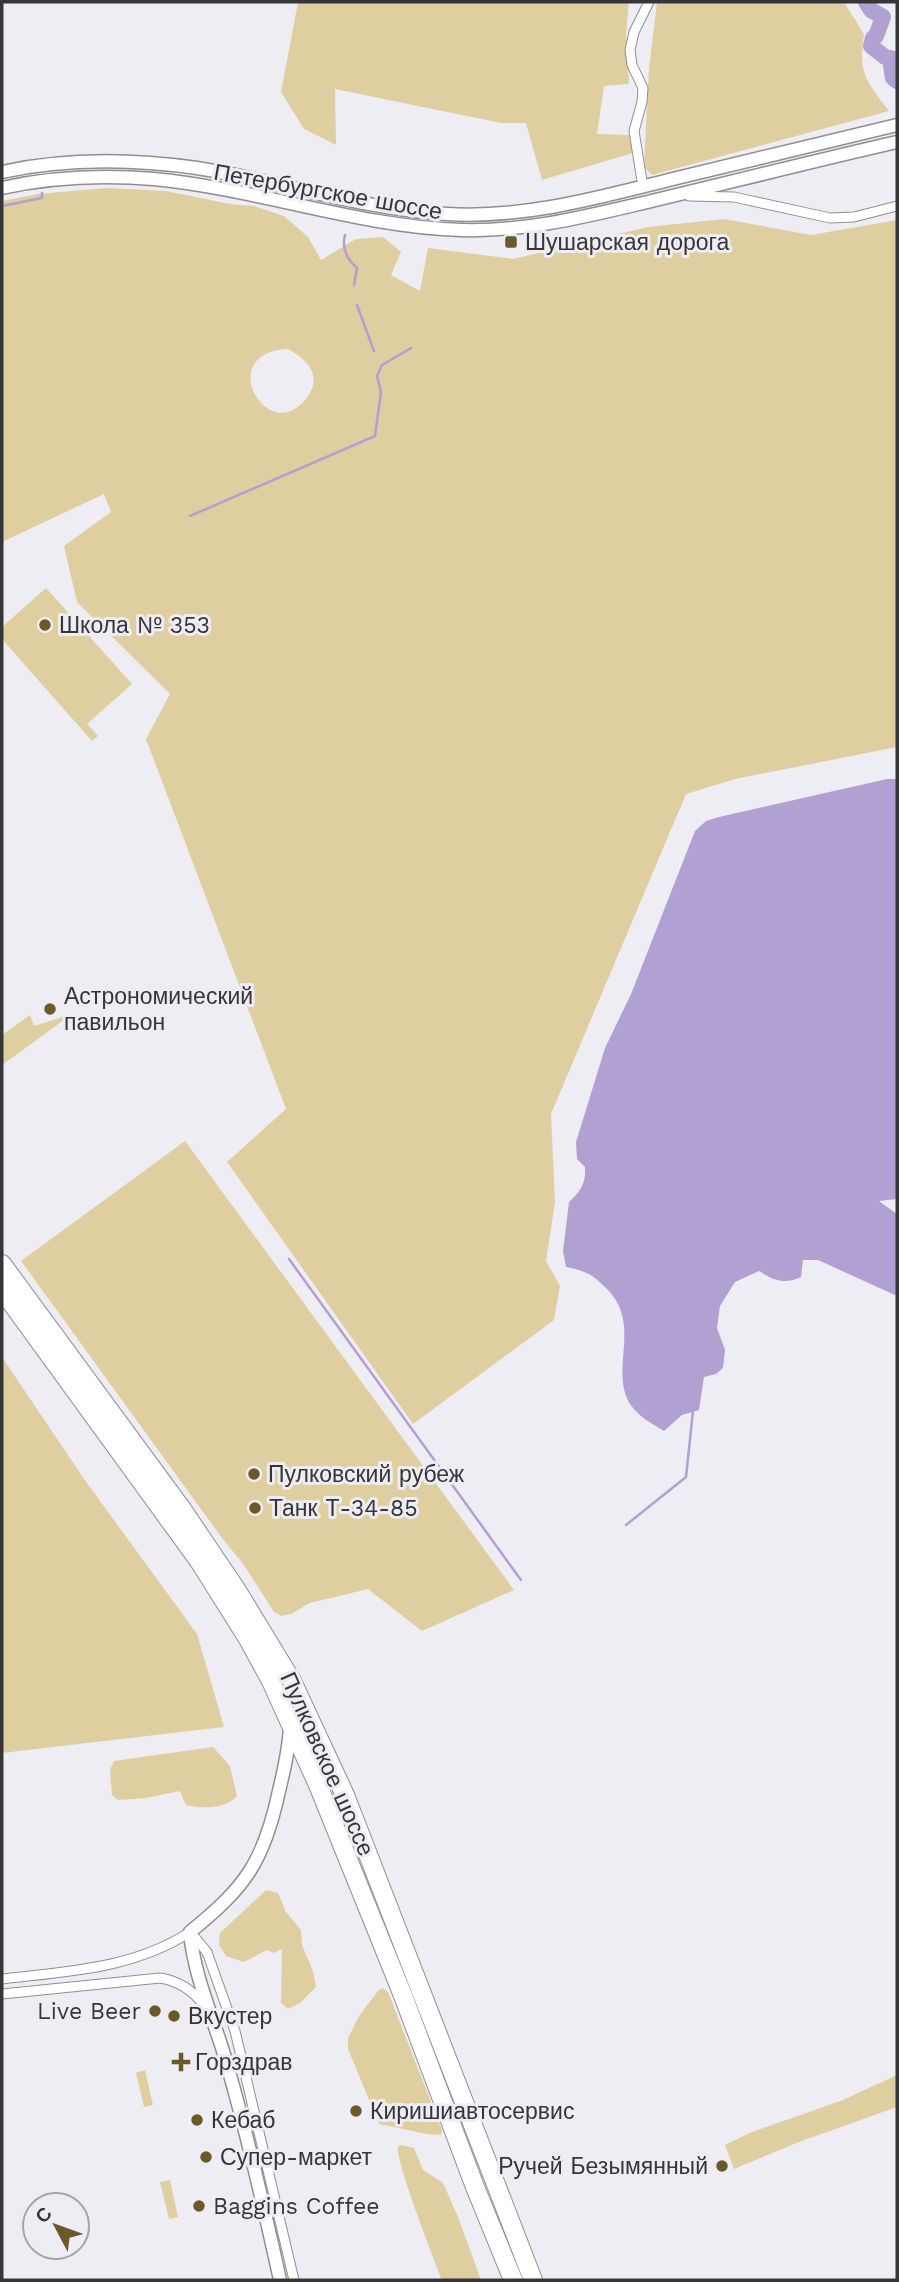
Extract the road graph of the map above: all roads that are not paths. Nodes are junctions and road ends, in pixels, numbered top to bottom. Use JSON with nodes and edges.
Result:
{"nodes":[{"id":1,"x":649,"y":2,"type":"edge"},
{"id":2,"x":897,"y":125,"type":"edge"},
{"id":3,"x":897,"y":142,"type":"edge"},
{"id":4,"x":2,"y":172,"type":"edge"},
{"id":5,"x":643,"y":187,"type":"junction"},
{"id":6,"x":2,"y":188,"type":"edge"},
{"id":7,"x":664,"y":198,"type":"junction"},
{"id":8,"x":593,"y":199,"type":"junction"},
{"id":9,"x":897,"y":206,"type":"edge"},
{"id":10,"x":596,"y":214,"type":"junction"},
{"id":11,"x":2,"y":1264,"type":"edge"},
{"id":12,"x":2,"y":1290,"type":"edge"},
{"id":13,"x":290,"y":1720,"type":"junction"},
{"id":14,"x":190,"y":1933,"type":"junction"},
{"id":15,"x":2,"y":1979,"type":"edge"},
{"id":16,"x":2,"y":1994,"type":"edge"},
{"id":17,"x":215,"y":2023,"type":"junction"},
{"id":18,"x":280,"y":2280,"type":"edge"},
{"id":19,"x":294,"y":2280,"type":"edge"},
{"id":20,"x":513,"y":2280,"type":"edge"},
{"id":21,"x":533,"y":2280,"type":"edge"}],
"edges":[{"from":1,"to":5,"type":"street"},
{"from":2,"to":5,"type":"main road","name":"Петербургское шоссе"},
{"from":3,"to":7,"type":"main road","name":"Петербургское шоссе"},
{"from":4,"to":8,"type":"main road","name":"Петербургское шоссе"},
{"from":5,"to":8,"type":"main road","name":"Петербургское шоссе"},
{"from":6,"to":10,"type":"main road","name":"Петербургское шоссе"},
{"from":7,"to":9,"type":"street","name":"Петербургское шоссе"},
{"from":7,"to":10,"type":"main road","name":"Петербургское шоссе"},
{"from":8,"to":10,"type":"main road"},
{"from":11,"to":21,"type":"highway","name":"Пулковское шоссе"},
{"from":12,"to":13,"type":"highway","name":"Пулковское шоссе"},
{"from":13,"to":14,"type":"main road"},
{"from":13,"to":20,"type":"highway","name":"Пулковское шоссе"},
{"from":14,"to":15,"type":"street"},
{"from":14,"to":17,"type":"main road"},
{"from":14,"to":19,"type":"street"},
{"from":16,"to":17,"type":"street"},
{"from":17,"to":18,"type":"main road"}]}
